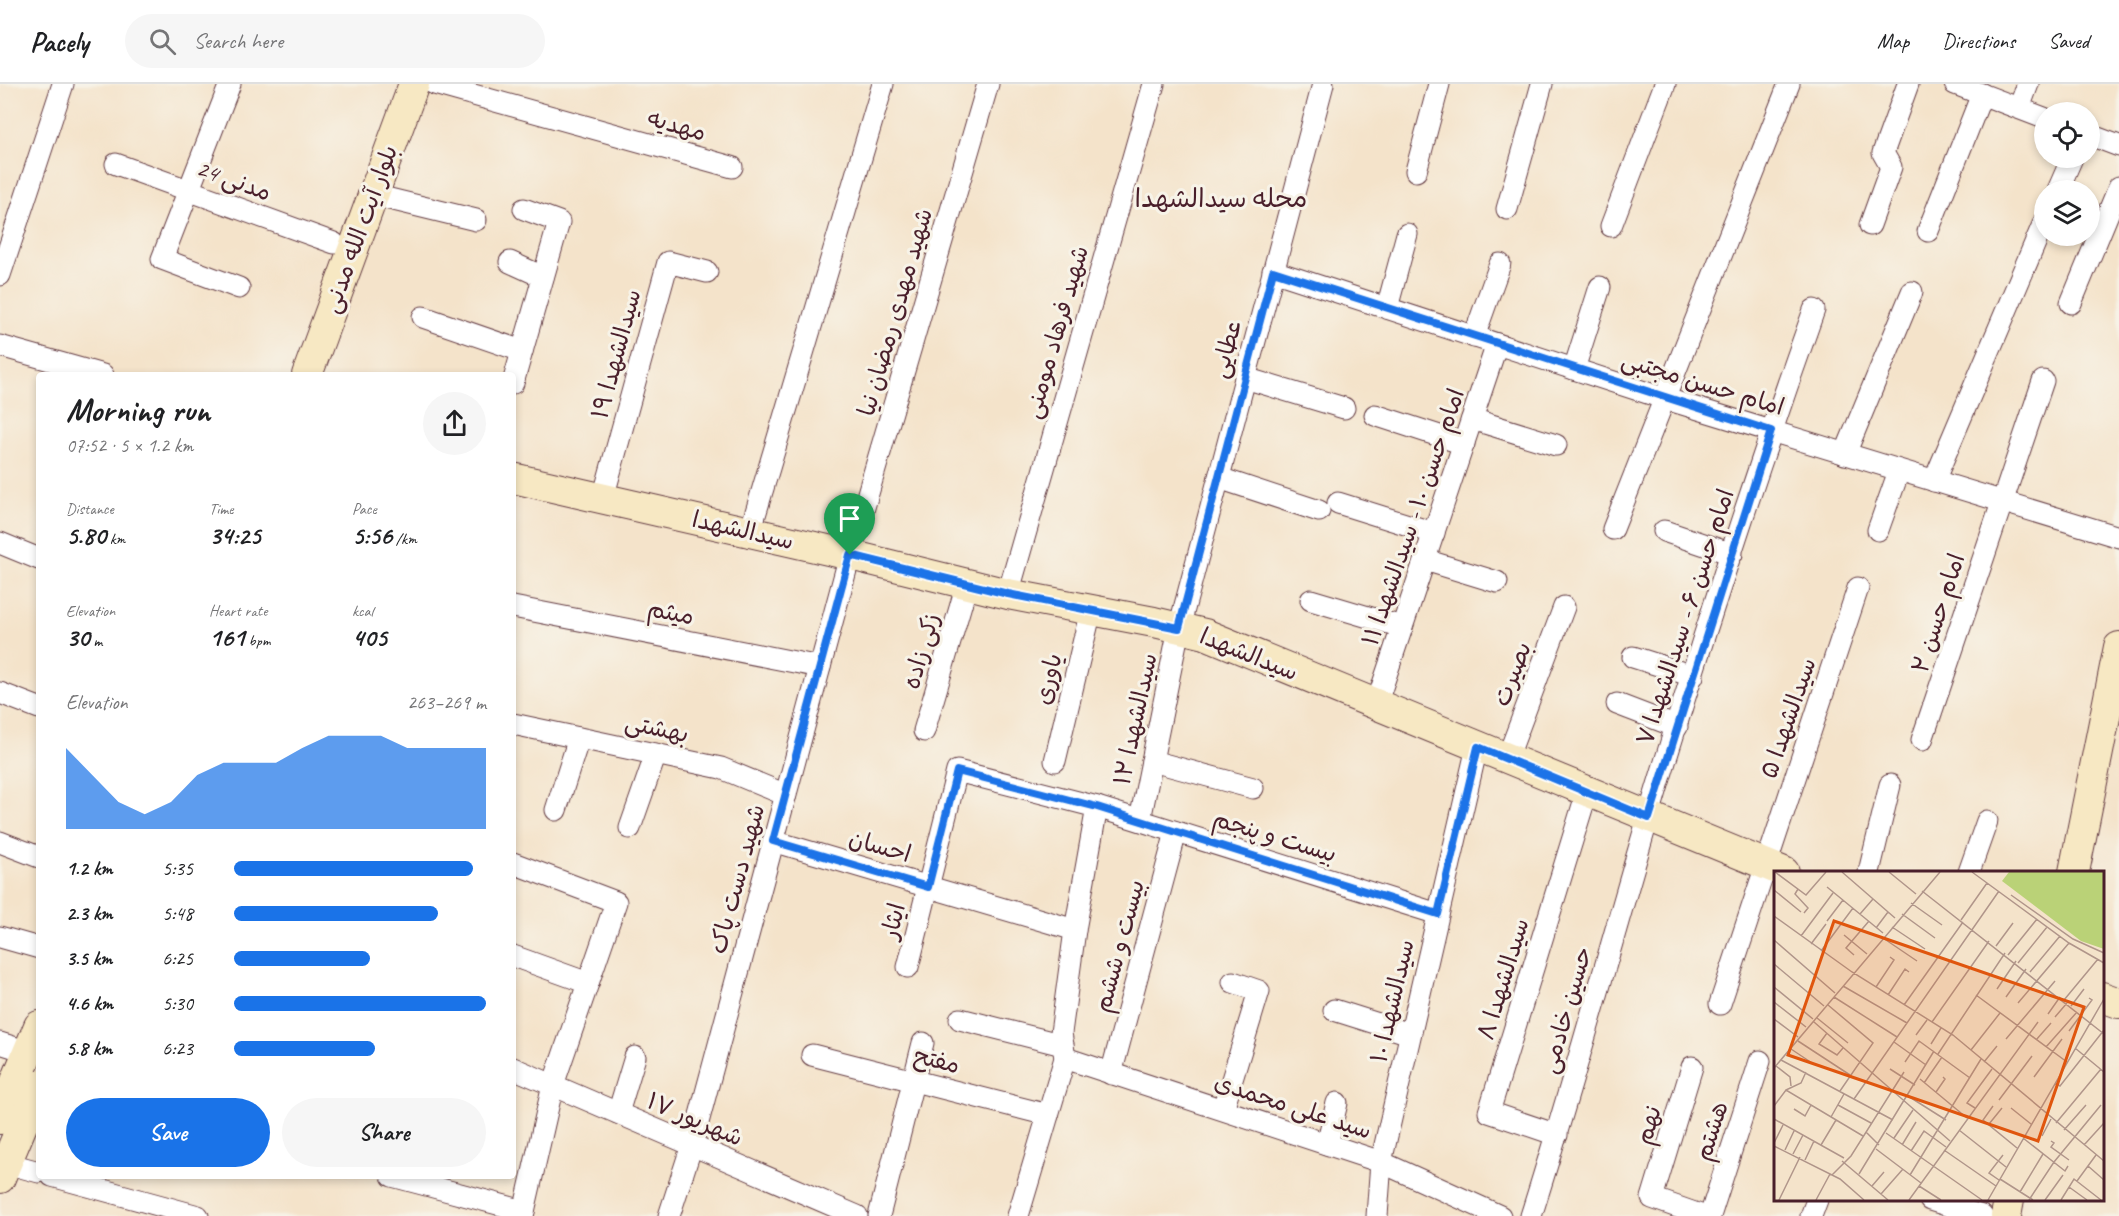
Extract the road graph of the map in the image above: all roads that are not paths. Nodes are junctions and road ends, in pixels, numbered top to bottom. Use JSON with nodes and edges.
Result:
{"nodes":[{"id":1,"x":63,"y":84,"type":"edge"},
{"id":2,"x":230,"y":84,"type":"edge"},
{"id":3,"x":392,"y":84,"type":"edge"},
{"id":4,"x":414,"y":84,"type":"edge"},
{"id":5,"x":434,"y":84,"type":"edge"},
{"id":6,"x":883,"y":84,"type":"edge"},
{"id":7,"x":988,"y":84,"type":"edge"},
{"id":8,"x":1154,"y":84,"type":"edge"},
{"id":9,"x":1323,"y":84,"type":"edge"},
{"id":10,"x":1439,"y":84,"type":"edge"},
{"id":11,"x":1542,"y":84,"type":"edge"},
{"id":12,"x":1665,"y":84,"type":"edge"},
{"id":13,"x":1790,"y":84,"type":"edge"},
{"id":14,"x":1908,"y":84,"type":"edge"},
{"id":15,"x":1955,"y":84,"type":"edge"},
{"id":16,"x":2028,"y":84,"type":"edge"},
{"id":17,"x":1982,"y":94,"type":"junction"},
{"id":18,"x":2019,"y":108,"type":"junction"},
{"id":19,"x":2034,"y":114,"type":"edge"},
{"id":20,"x":2100,"y":139,"type":"edge"},
{"id":21,"x":2119,"y":146,"type":"edge"},
{"id":22,"x":116,"y":164,"type":"dead end"},
{"id":23,"x":732,"y":168,"type":"dead end"},
{"id":24,"x":1416,"y":171,"type":"dead end"},
{"id":25,"x":2119,"y":187,"type":"edge"},
{"id":26,"x":188,"y":190,"type":"junction"},
{"id":27,"x":373,"y":195,"type":"junction"},
{"id":28,"x":524,"y":209,"type":"dead end"},
{"id":29,"x":1507,"y":209,"type":"dead end"},
{"id":30,"x":476,"y":220,"type":"dead end"},
{"id":31,"x":1870,"y":225,"type":"dead end"},
{"id":32,"x":1611,"y":226,"type":"dead end"},
{"id":33,"x":1928,"y":231,"type":"dead end"},
{"id":34,"x":1407,"y":234,"type":"dead end"},
{"id":35,"x":334,"y":243,"type":"junction"},
{"id":36,"x":2034,"y":246,"type":"edge"},
{"id":37,"x":510,"y":262,"type":"dead end"},
{"id":38,"x":1500,"y":264,"type":"dead end"},
{"id":39,"x":1273,"y":271,"type":"junction"},
{"id":40,"x":707,"y":272,"type":"dead end"},
{"id":41,"x":0,"y":274,"type":"edge"},
{"id":42,"x":543,"y":277,"type":"junction"},
{"id":43,"x":1600,"y":287,"type":"dead end"},
{"id":44,"x":239,"y":288,"type":"dead end"},
{"id":45,"x":1912,"y":292,"type":"dead end"},
{"id":46,"x":2071,"y":303,"type":"dead end"},
{"id":47,"x":1387,"y":308,"type":"junction"},
{"id":48,"x":1814,"y":310,"type":"dead end"},
{"id":49,"x":423,"y":316,"type":"dead end"},
{"id":50,"x":1474,"y":337,"type":"junction"},
{"id":51,"x":1497,"y":344,"type":"junction"},
{"id":52,"x":0,"y":346,"type":"edge"},
{"id":53,"x":522,"y":351,"type":"junction"},
{"id":54,"x":1574,"y":369,"type":"junction"},
{"id":55,"x":92,"y":372,"type":"edge"},
{"id":56,"x":287,"y":372,"type":"edge"},
{"id":57,"x":308,"y":372,"type":"edge"},
{"id":58,"x":516,"y":372,"type":"edge"},
{"id":59,"x":1245,"y":378,"type":"junction"},
{"id":60,"x":2043,"y":381,"type":"dead end"},
{"id":61,"x":1666,"y":399,"type":"junction"},
{"id":62,"x":1344,"y":408,"type":"dead end"},
{"id":63,"x":1374,"y":415,"type":"dead end"},
{"id":64,"x":1472,"y":418,"type":"junction"},
{"id":65,"x":1771,"y":431,"type":"junction"},
{"id":66,"x":1464,"y":444,"type":"junction"},
{"id":67,"x":1556,"y":445,"type":"dead end"},
{"id":68,"x":1845,"y":454,"type":"junction"},
{"id":69,"x":1899,"y":471,"type":"junction"},
{"id":70,"x":1219,"y":478,"type":"junction"},
{"id":71,"x":516,"y":479,"type":"edge"},
{"id":72,"x":1934,"y":481,"type":"junction"},
{"id":73,"x":603,"y":498,"type":"junction"},
{"id":74,"x":2001,"y":502,"type":"junction"},
{"id":75,"x":1613,"y":529,"type":"dead end"},
{"id":76,"x":1878,"y":530,"type":"dead end"},
{"id":77,"x":1664,"y":531,"type":"dead end"},
{"id":78,"x":750,"y":532,"type":"junction"},
{"id":79,"x":1434,"y":533,"type":"junction"},
{"id":80,"x":2119,"y":537,"type":"edge"},
{"id":81,"x":0,"y":543,"type":"edge"},
{"id":82,"x":1732,"y":554,"type":"junction"},
{"id":83,"x":850,"y":555,"type":"junction"},
{"id":84,"x":36,"y":558,"type":"edge"},
{"id":85,"x":1425,"y":560,"type":"junction"},
{"id":86,"x":1497,"y":582,"type":"dead end"},
{"id":87,"x":967,"y":584,"type":"junction"},
{"id":88,"x":1858,"y":588,"type":"dead end"},
{"id":89,"x":1008,"y":594,"type":"junction"},
{"id":90,"x":1311,"y":600,"type":"dead end"},
{"id":91,"x":1564,"y":607,"type":"dead end"},
{"id":92,"x":516,"y":608,"type":"edge"},
{"id":93,"x":1091,"y":610,"type":"junction"},
{"id":94,"x":1402,"y":627,"type":"junction"},
{"id":95,"x":1179,"y":628,"type":"junction"},
{"id":96,"x":2119,"y":647,"type":"edge"},
{"id":97,"x":1634,"y":657,"type":"dead end"},
{"id":98,"x":820,"y":667,"type":"junction"},
{"id":99,"x":1693,"y":676,"type":"junction"},
{"id":100,"x":0,"y":693,"type":"edge"},
{"id":101,"x":1617,"y":704,"type":"dead end"},
{"id":102,"x":1376,"y":705,"type":"junction"},
{"id":103,"x":36,"y":707,"type":"edge"},
{"id":104,"x":516,"y":725,"type":"edge"},
{"id":105,"x":1677,"y":727,"type":"junction"},
{"id":106,"x":924,"y":731,"type":"dead end"},
{"id":107,"x":2111,"y":733,"type":"edge"},
{"id":108,"x":579,"y":738,"type":"junction"},
{"id":109,"x":1922,"y":740,"type":"dead end"},
{"id":110,"x":1478,"y":747,"type":"junction"},
{"id":111,"x":656,"y":754,"type":"junction"},
{"id":112,"x":1507,"y":759,"type":"junction"},
{"id":113,"x":1054,"y":761,"type":"dead end"},
{"id":114,"x":1152,"y":761,"type":"junction"},
{"id":115,"x":957,"y":771,"type":"joint"},
{"id":116,"x":1890,"y":785,"type":"dead end"},
{"id":117,"x":1253,"y":789,"type":"dead end"},
{"id":118,"x":1587,"y":792,"type":"junction"},
{"id":119,"x":786,"y":795,"type":"junction"},
{"id":120,"x":1097,"y":807,"type":"junction"},
{"id":121,"x":556,"y":810,"type":"dead end"},
{"id":122,"x":1649,"y":818,"type":"junction"},
{"id":123,"x":1140,"y":820,"type":"junction"},
{"id":124,"x":1987,"y":821,"type":"dead end"},
{"id":125,"x":630,"y":828,"type":"dead end"},
{"id":126,"x":1176,"y":832,"type":"junction"},
{"id":127,"x":773,"y":841,"type":"junction"},
{"id":128,"x":0,"y":842,"type":"edge"},
{"id":129,"x":36,"y":856,"type":"edge"},
{"id":130,"x":516,"y":863,"type":"edge"},
{"id":131,"x":1775,"y":869,"type":"edge"},
{"id":132,"x":1774,"y":871,"type":"edge"},
{"id":133,"x":1869,"y":871,"type":"edge"},
{"id":134,"x":1970,"y":871,"type":"edge"},
{"id":135,"x":2075,"y":871,"type":"edge"},
{"id":136,"x":928,"y":887,"type":"junction"},
{"id":137,"x":1438,"y":914,"type":"junction"},
{"id":138,"x":1075,"y":930,"type":"junction"},
{"id":139,"x":0,"y":937,"type":"edge"},
{"id":140,"x":36,"y":947,"type":"edge"},
{"id":141,"x":516,"y":957,"type":"edge"},
{"id":142,"x":908,"y":967,"type":"dead end"},
{"id":143,"x":1233,"y":981,"type":"dead end"},
{"id":144,"x":588,"y":983,"type":"junction"},
{"id":145,"x":2104,"y":997,"type":"edge"},
{"id":146,"x":2119,"y":1003,"type":"edge"},
{"id":147,"x":1720,"y":1004,"type":"dead end"},
{"id":148,"x":1334,"y":1010,"type":"dead end"},
{"id":149,"x":960,"y":1019,"type":"dead end"},
{"id":150,"x":1410,"y":1034,"type":"junction"},
{"id":151,"x":34,"y":1039,"type":"edge"},
{"id":152,"x":0,"y":1043,"type":"edge"},
{"id":153,"x":923,"y":1043,"type":"dead end"},
{"id":154,"x":1064,"y":1052,"type":"junction"},
{"id":155,"x":812,"y":1055,"type":"dead end"},
{"id":156,"x":635,"y":1058,"type":"dead end"},
{"id":157,"x":1760,"y":1061,"type":"dead end"},
{"id":158,"x":1692,"y":1067,"type":"dead end"},
{"id":159,"x":516,"y":1069,"type":"edge"},
{"id":160,"x":1111,"y":1074,"type":"junction"},
{"id":161,"x":914,"y":1081,"type":"junction"},
{"id":162,"x":553,"y":1085,"type":"junction"},
{"id":163,"x":36,"y":1092,"type":"edge"},
{"id":164,"x":1337,"y":1102,"type":"dead end"},
{"id":165,"x":1222,"y":1109,"type":"junction"},
{"id":166,"x":618,"y":1113,"type":"junction"},
{"id":167,"x":1048,"y":1115,"type":"junction"},
{"id":168,"x":0,"y":1119,"type":"edge"},
{"id":169,"x":1557,"y":1135,"type":"junction"},
{"id":170,"x":1327,"y":1144,"type":"junction"},
{"id":171,"x":692,"y":1145,"type":"junction"},
{"id":172,"x":1381,"y":1162,"type":"junction"},
{"id":173,"x":3,"y":1171,"type":"edge"},
{"id":174,"x":36,"y":1172,"type":"edge"},
{"id":175,"x":63,"y":1179,"type":"edge"},
{"id":176,"x":402,"y":1179,"type":"edge"},
{"id":177,"x":1817,"y":1201,"type":"edge"},
{"id":178,"x":1933,"y":1201,"type":"edge"},
{"id":179,"x":2009,"y":1201,"type":"edge"},
{"id":180,"x":523,"y":1214,"type":"edge"},
{"id":181,"x":198,"y":1216,"type":"edge"},
{"id":182,"x":669,"y":1216,"type":"edge"},
{"id":183,"x":857,"y":1216,"type":"edge"},
{"id":184,"x":879,"y":1216,"type":"edge"},
{"id":185,"x":1018,"y":1216,"type":"edge"},
{"id":186,"x":1377,"y":1216,"type":"edge"},
{"id":187,"x":1500,"y":1216,"type":"edge"},
{"id":188,"x":1531,"y":1216,"type":"edge"},
{"id":189,"x":1703,"y":1216,"type":"edge"},
{"id":190,"x":1710,"y":1216,"type":"edge"},
{"id":191,"x":1811,"y":1216,"type":"edge"},
{"id":192,"x":1982,"y":1216,"type":"edge"},
{"id":193,"x":2006,"y":1216,"type":"edge"}],
"edges":[{"from":1,"to":41,"type":"street"},
{"from":2,"to":26,"type":"street"},
{"from":3,"to":35,"type":"street","name":"بلوار آیت الله مدنی"},
{"from":4,"to":27,"type":"street","name":"بلوار آیت الله مدنی"},
{"from":5,"to":23,"type":"street","name":"مهدیه"},
{"from":6,"to":78,"type":"street"},
{"from":7,"to":83,"type":"street","name":"شهید مهدی رمضان نیا"},
{"from":8,"to":89,"type":"street","name":"شهید فرهاد مومنی"},
{"from":9,"to":39,"type":"street","name":"عطایی"},
{"from":10,"to":24,"type":"street"},
{"from":11,"to":29,"type":"street"},
{"from":12,"to":32,"type":"street"},
{"from":13,"to":61,"type":"street"},
{"from":14,"to":31,"type":"street"},
{"from":15,"to":17,"type":"street"},
{"from":16,"to":18,"type":"street"},
{"from":17,"to":18,"type":"street"},
{"from":17,"to":33,"type":"street"},
{"from":18,"to":19,"type":"street"},
{"from":20,"to":21,"type":"street"},
{"from":22,"to":26,"type":"street","name":"مدنی 24"},
{"from":25,"to":46,"type":"street"},
{"from":26,"to":35,"type":"street","name":"مدنی 24"},
{"from":26,"to":44,"type":"street"},
{"from":27,"to":30,"type":"street"},
{"from":27,"to":57,"type":"street","name":"بلوار آیت الله مدنی"},
{"from":28,"to":42,"type":"street"},
{"from":34,"to":47,"type":"street"},
{"from":35,"to":56,"type":"street","name":"بلوار آیت الله مدنی"},
{"from":36,"to":72,"type":"street"},
{"from":37,"to":42,"type":"street"},
{"from":38,"to":50,"type":"street"},
{"from":39,"to":47,"type":"street","name":"امام حسن مجتبی"},
{"from":39,"to":59,"type":"street","name":"عطایی"},
{"from":40,"to":73,"type":"street","name":"سیدالشهدا ۱۹"},
{"from":42,"to":53,"type":"street"},
{"from":43,"to":54,"type":"street"},
{"from":45,"to":68,"type":"street"},
{"from":47,"to":50,"type":"street","name":"امام حسن مجتبی"},
{"from":48,"to":65,"type":"street","name":"امام حسن ۶ - سیدالشهدا ۷"},
{"from":49,"to":53,"type":"street"},
{"from":50,"to":51,"type":"street","name":"امام حسن مجتبی"},
{"from":51,"to":54,"type":"street","name":"امام حسن مجتبی"},
{"from":51,"to":64,"type":"street","name":"امام حسن ۱۰ - سیدالشهدا ۱۱"},
{"from":52,"to":55,"type":"street"},
{"from":53,"to":58,"type":"street"},
{"from":54,"to":61,"type":"street","name":"امام حسن مجتبی"},
{"from":59,"to":62,"type":"street"},
{"from":59,"to":70,"type":"street","name":"عطایی"},
{"from":60,"to":74,"type":"street","name":"امام حسن ۲"},
{"from":61,"to":65,"type":"street","name":"امام حسن مجتبی"},
{"from":61,"to":75,"type":"street"},
{"from":63,"to":66,"type":"street"},
{"from":64,"to":66,"type":"street","name":"امام حسن ۱۰ - سیدالشهدا ۱۱"},
{"from":64,"to":67,"type":"street"},
{"from":65,"to":68,"type":"street","name":"امام حسن مجتبی"},
{"from":65,"to":82,"type":"street","name":"امام حسن ۶ - سیدالشهدا ۷"},
{"from":66,"to":79,"type":"street","name":"امام حسن ۱۰ - سیدالشهدا ۱۱"},
{"from":68,"to":69,"type":"street","name":"امام حسن مجتبی"},
{"from":69,"to":72,"type":"street","name":"امام حسن مجتبی"},
{"from":69,"to":76,"type":"street"},
{"from":70,"to":79,"type":"street"},
{"from":70,"to":95,"type":"street","name":"عطایی"},
{"from":71,"to":73,"type":"street","name":"سیدالشهدا"},
{"from":72,"to":74,"type":"street","name":"امام حسن مجتبی"},
{"from":73,"to":78,"type":"street","name":"سیدالشهدا"},
{"from":74,"to":80,"type":"street","name":"امام حسن مجتبی"},
{"from":74,"to":109,"type":"street","name":"امام حسن ۲"},
{"from":77,"to":82,"type":"street"},
{"from":78,"to":83,"type":"street","name":"سیدالشهدا"},
{"from":79,"to":85,"type":"street","name":"امام حسن ۱۰ - سیدالشهدا ۱۱"},
{"from":81,"to":84,"type":"street"},
{"from":82,"to":99,"type":"street","name":"امام حسن ۶ - سیدالشهدا ۷"},
{"from":83,"to":87,"type":"street","name":"سیدالشهدا"},
{"from":83,"to":98,"type":"street","name":"شهید دست پاک"},
{"from":85,"to":86,"type":"street"},
{"from":85,"to":94,"type":"street","name":"امام حسن ۱۰ - سیدالشهدا ۱۱"},
{"from":87,"to":89,"type":"street","name":"سیدالشهدا"},
{"from":87,"to":106,"type":"street","name":"زکی زاده"},
{"from":88,"to":131,"type":"street","name":"سیدالشهدا ۵"},
{"from":89,"to":93,"type":"street","name":"سیدالشهدا"},
{"from":90,"to":94,"type":"street"},
{"from":91,"to":112,"type":"street","name":"بصیرت"},
{"from":92,"to":98,"type":"street","name":"میثم"},
{"from":93,"to":95,"type":"street","name":"سیدالشهدا"},
{"from":93,"to":113,"type":"street","name":"یاوری"},
{"from":94,"to":102,"type":"street","name":"امام حسن ۱۰ - سیدالشهدا ۱۱"},
{"from":95,"to":102,"type":"street","name":"سیدالشهدا"},
{"from":95,"to":114,"type":"street","name":"سیدالشهدا ۱۲"},
{"from":96,"to":107,"type":"street"},
{"from":97,"to":99,"type":"street"},
{"from":98,"to":119,"type":"street","name":"شهید دست پاک"},
{"from":99,"to":105,"type":"street","name":"امام حسن ۶ - سیدالشهدا ۷"},
{"from":100,"to":103,"type":"street"},
{"from":101,"to":105,"type":"street"},
{"from":102,"to":110,"type":"street","name":"سیدالشهدا"},
{"from":104,"to":108,"type":"street","name":"بهشتی"},
{"from":105,"to":122,"type":"street","name":"امام حسن ۶ - سیدالشهدا ۷"},
{"from":107,"to":135,"type":"street"},
{"from":108,"to":111,"type":"street","name":"بهشتی"},
{"from":108,"to":121,"type":"street"},
{"from":110,"to":112,"type":"street","name":"سیدالشهدا"},
{"from":110,"to":137,"type":"street","name":"سیدالشهدا ۱۰"},
{"from":111,"to":119,"type":"street","name":"بهشتی"},
{"from":111,"to":125,"type":"street"},
{"from":112,"to":118,"type":"street","name":"سیدالشهدا"},
{"from":114,"to":117,"type":"street"},
{"from":114,"to":123,"type":"street","name":"سیدالشهدا ۱۲"},
{"from":115,"to":120,"type":"street","name":"بیست و پنجم"},
{"from":115,"to":136,"type":"street","name":"ایثار"},
{"from":116,"to":133,"type":"street"},
{"from":118,"to":122,"type":"street","name":"سیدالشهدا"},
{"from":118,"to":169,"type":"street","name":"سیدالشهدا ۸"},
{"from":119,"to":127,"type":"street","name":"شهید دست پاک"},
{"from":120,"to":123,"type":"street","name":"بیست و پنجم"},
{"from":120,"to":138,"type":"street"},
{"from":122,"to":131,"type":"street","name":"سیدالشهدا"},
{"from":122,"to":169,"type":"street","name":"حسین خادمی"},
{"from":123,"to":126,"type":"street","name":"بیست و پنجم"},
{"from":124,"to":134,"type":"street"},
{"from":126,"to":137,"type":"street","name":"بیست و پنجم"},
{"from":126,"to":160,"type":"street","name":"بیست و ششم"},
{"from":127,"to":136,"type":"street","name":"احسان"},
{"from":127,"to":171,"type":"street","name":"شهید دست پاک"},
{"from":128,"to":129,"type":"street"},
{"from":130,"to":144,"type":"street"},
{"from":132,"to":147,"type":"street","name":"سیدالشهدا ۵"},
{"from":136,"to":138,"type":"street","name":"احسان"},
{"from":136,"to":142,"type":"street","name":"ایثار"},
{"from":137,"to":150,"type":"street","name":"سیدالشهدا ۱۰"},
{"from":138,"to":154,"type":"street"},
{"from":139,"to":140,"type":"street"},
{"from":141,"to":144,"type":"street"},
{"from":143,"to":165,"type":"street"},
{"from":144,"to":162,"type":"street"},
{"from":145,"to":146,"type":"street"},
{"from":148,"to":150,"type":"street"},
{"from":149,"to":154,"type":"street","name":"سید علی محمدی"},
{"from":150,"to":172,"type":"street","name":"سیدالشهدا ۱۰"},
{"from":151,"to":152,"type":"street"},
{"from":151,"to":168,"type":"street"},
{"from":153,"to":161,"type":"street"},
{"from":154,"to":160,"type":"street","name":"سید علی محمدی"},
{"from":154,"to":167,"type":"street"},
{"from":155,"to":161,"type":"street","name":"مفتح"},
{"from":156,"to":166,"type":"street"},
{"from":157,"to":190,"type":"street","name":"هشتم"},
{"from":158,"to":189,"type":"street","name":"نهم"},
{"from":159,"to":162,"type":"street","name":"۱۷ شهریور"},
{"from":160,"to":165,"type":"street","name":"سید علی محمدی"},
{"from":161,"to":167,"type":"street","name":"مفتح"},
{"from":161,"to":184,"type":"street"},
{"from":162,"to":166,"type":"street","name":"۱۷ شهریور"},
{"from":162,"to":180,"type":"street"},
{"from":163,"to":173,"type":"street"},
{"from":164,"to":170,"type":"street"},
{"from":165,"to":170,"type":"street","name":"سید علی محمدی"},
{"from":166,"to":171,"type":"street","name":"۱۷ شهریور"},
{"from":167,"to":185,"type":"street"},
{"from":169,"to":188,"type":"street","name":"حسین خادمی"},
{"from":170,"to":172,"type":"street","name":"سید علی محمدی"},
{"from":171,"to":182,"type":"street","name":"شهید دست پاک"},
{"from":171,"to":183,"type":"street","name":"۱۷ شهریور"},
{"from":172,"to":186,"type":"street","name":"سیدالشهدا ۱۰"},
{"from":172,"to":187,"type":"street","name":"سید علی محمدی"},
{"from":173,"to":174,"type":"street"},
{"from":175,"to":181,"type":"street"},
{"from":176,"to":180,"type":"street"},
{"from":177,"to":191,"type":"street"},
{"from":178,"to":192,"type":"street"},
{"from":179,"to":193,"type":"street"}]}
